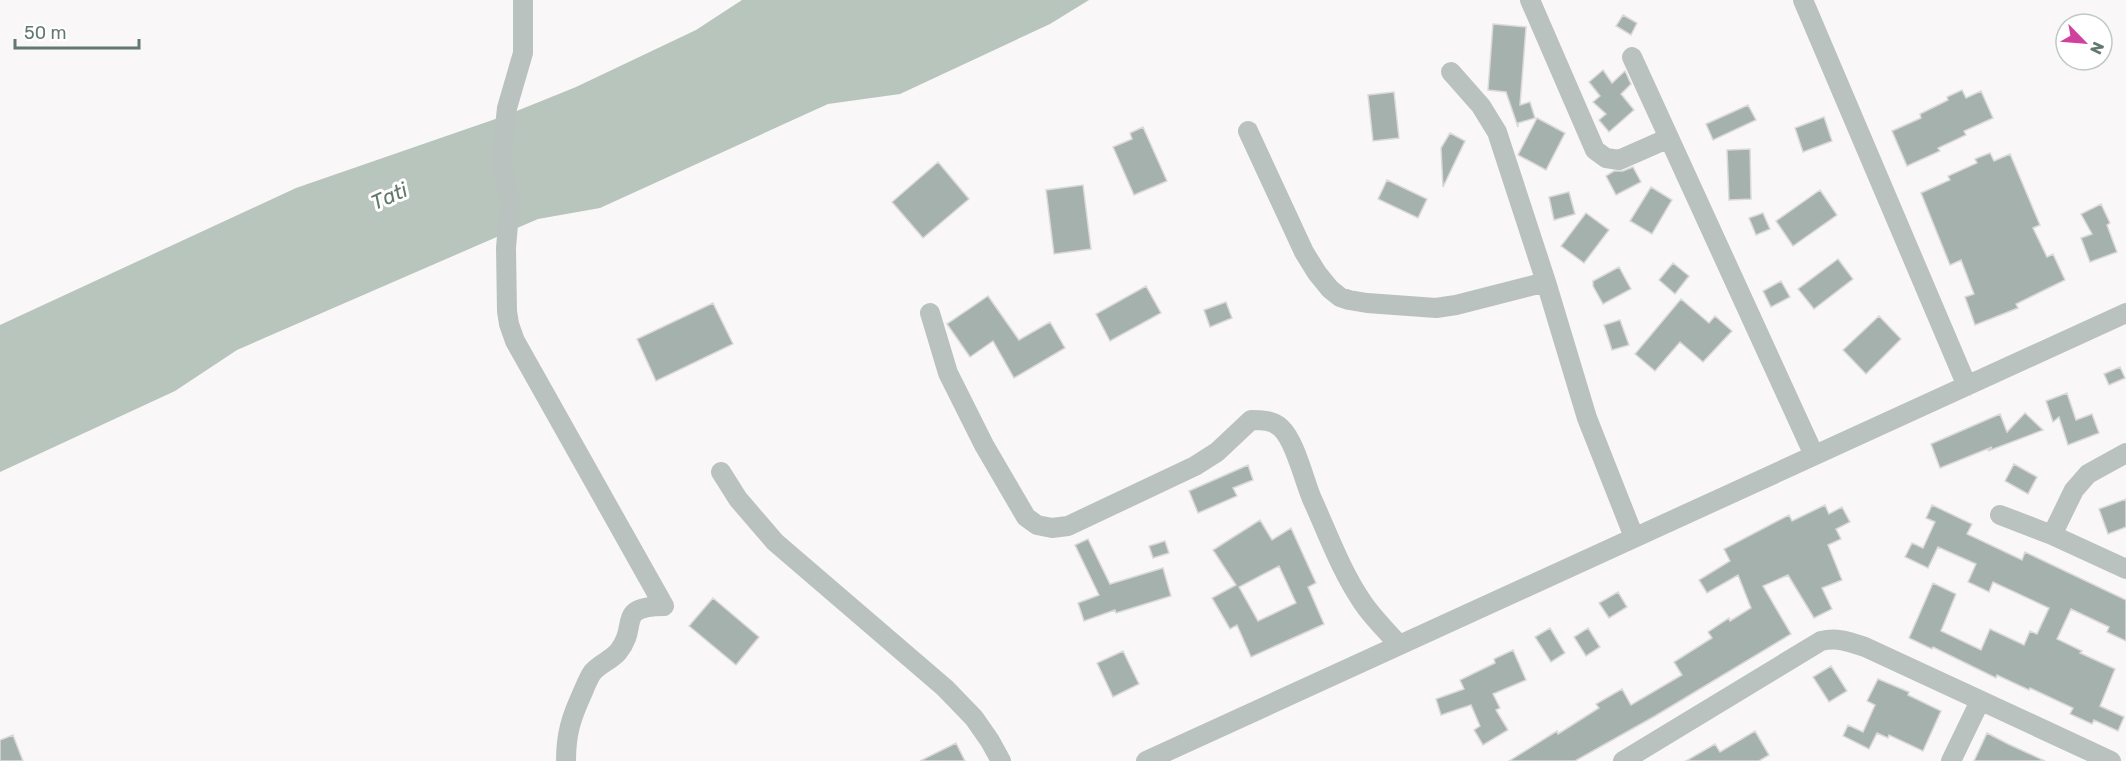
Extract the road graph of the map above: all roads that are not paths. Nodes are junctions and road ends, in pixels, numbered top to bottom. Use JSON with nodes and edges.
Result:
{"nodes":[{"id":1,"x":523,"y":0,"type":"edge"},
{"id":2,"x":1530,"y":0,"type":"edge"},
{"id":3,"x":1803,"y":0,"type":"edge"},
{"id":4,"x":1632,"y":57,"type":"dead end"},
{"id":5,"x":1451,"y":72,"type":"dead end"},
{"id":6,"x":1248,"y":132,"type":"dead end"},
{"id":7,"x":1669,"y":138,"type":"junction"},
{"id":8,"x":1546,"y":282,"type":"junction"},
{"id":9,"x":930,"y":313,"type":"dead end"},
{"id":10,"x":2126,"y":313,"type":"edge"},
{"id":11,"x":1967,"y":386,"type":"junction"},
{"id":12,"x":2126,"y":453,"type":"edge"},
{"id":13,"x":1814,"y":455,"type":"junction"},
{"id":14,"x":721,"y":472,"type":"dead end"},
{"id":15,"x":2000,"y":515,"type":"dead end"},
{"id":16,"x":2052,"y":535,"type":"junction"},
{"id":17,"x":1634,"y":537,"type":"junction"},
{"id":18,"x":2126,"y":569,"type":"edge"},
{"id":19,"x":1399,"y":645,"type":"junction"},
{"id":20,"x":1980,"y":701,"type":"junction"},
{"id":21,"x":566,"y":761,"type":"edge"},
{"id":22,"x":1001,"y":761,"type":"edge"},
{"id":23,"x":1146,"y":761,"type":"edge"},
{"id":24,"x":1623,"y":761,"type":"edge"},
{"id":25,"x":1951,"y":761,"type":"edge"},
{"id":26,"x":2110,"y":761,"type":"edge"}],
"edges":[{"from":1,"to":21,"type":"street"},
{"from":2,"to":7,"type":"street"},
{"from":3,"to":11,"type":"street"},
{"from":4,"to":7,"type":"street"},
{"from":5,"to":8,"type":"street"},
{"from":6,"to":8,"type":"street"},
{"from":7,"to":13,"type":"street"},
{"from":8,"to":17,"type":"street"},
{"from":9,"to":19,"type":"street"},
{"from":10,"to":11,"type":"street"},
{"from":11,"to":13,"type":"street"},
{"from":12,"to":16,"type":"street"},
{"from":13,"to":17,"type":"street"},
{"from":14,"to":22,"type":"street"},
{"from":15,"to":16,"type":"street"},
{"from":16,"to":18,"type":"street"},
{"from":17,"to":19,"type":"street"},
{"from":19,"to":23,"type":"street"},
{"from":20,"to":24,"type":"street"},
{"from":20,"to":25,"type":"street"},
{"from":20,"to":26,"type":"street"}]}
